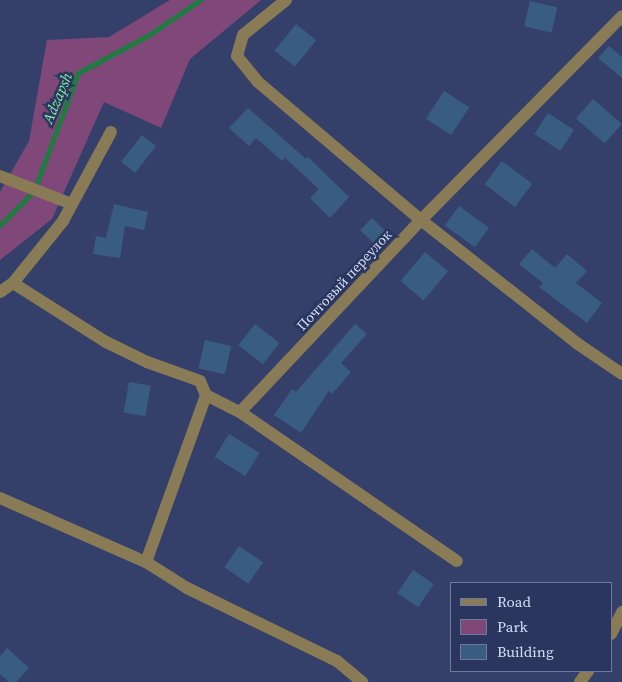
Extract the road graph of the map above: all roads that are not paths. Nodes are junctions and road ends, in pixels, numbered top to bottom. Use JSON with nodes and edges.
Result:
{"nodes":[{"id":1,"x":286,"y":0,"type":"edge"},
{"id":2,"x":622,"y":16,"type":"edge"},
{"id":3,"x":111,"y":132,"type":"dead end"},
{"id":4,"x":5,"y":179,"type":"edge"},
{"id":5,"x":72,"y":204,"type":"junction"},
{"id":6,"x":420,"y":220,"type":"junction"},
{"id":7,"x":13,"y":283,"type":"junction"},
{"id":8,"x":0,"y":292,"type":"edge"},
{"id":9,"x":622,"y":374,"type":"edge"},
{"id":10,"x":206,"y":395,"type":"junction"},
{"id":11,"x":240,"y":412,"type":"junction"},
{"id":12,"x":0,"y":498,"type":"edge"},
{"id":13,"x":457,"y":561,"type":"dead end"},
{"id":14,"x":146,"y":562,"type":"junction"},
{"id":15,"x":622,"y":612,"type":"edge"},
{"id":16,"x":612,"y":632,"type":"edge"},
{"id":17,"x":362,"y":682,"type":"edge"}],
"edges":[{"from":1,"to":6,"type":"street"},
{"from":2,"to":6,"type":"street","name":"Почтовый переулок"},
{"from":3,"to":5,"type":"street"},
{"from":4,"to":5,"type":"street"},
{"from":5,"to":7,"type":"street"},
{"from":6,"to":9,"type":"street"},
{"from":6,"to":11,"type":"street","name":"Почтовый переулок"},
{"from":7,"to":8,"type":"street"},
{"from":7,"to":10,"type":"street"},
{"from":10,"to":11,"type":"street"},
{"from":10,"to":14,"type":"street"},
{"from":11,"to":13,"type":"street"},
{"from":12,"to":14,"type":"street"},
{"from":14,"to":17,"type":"street"},
{"from":15,"to":16,"type":"street"}]}
